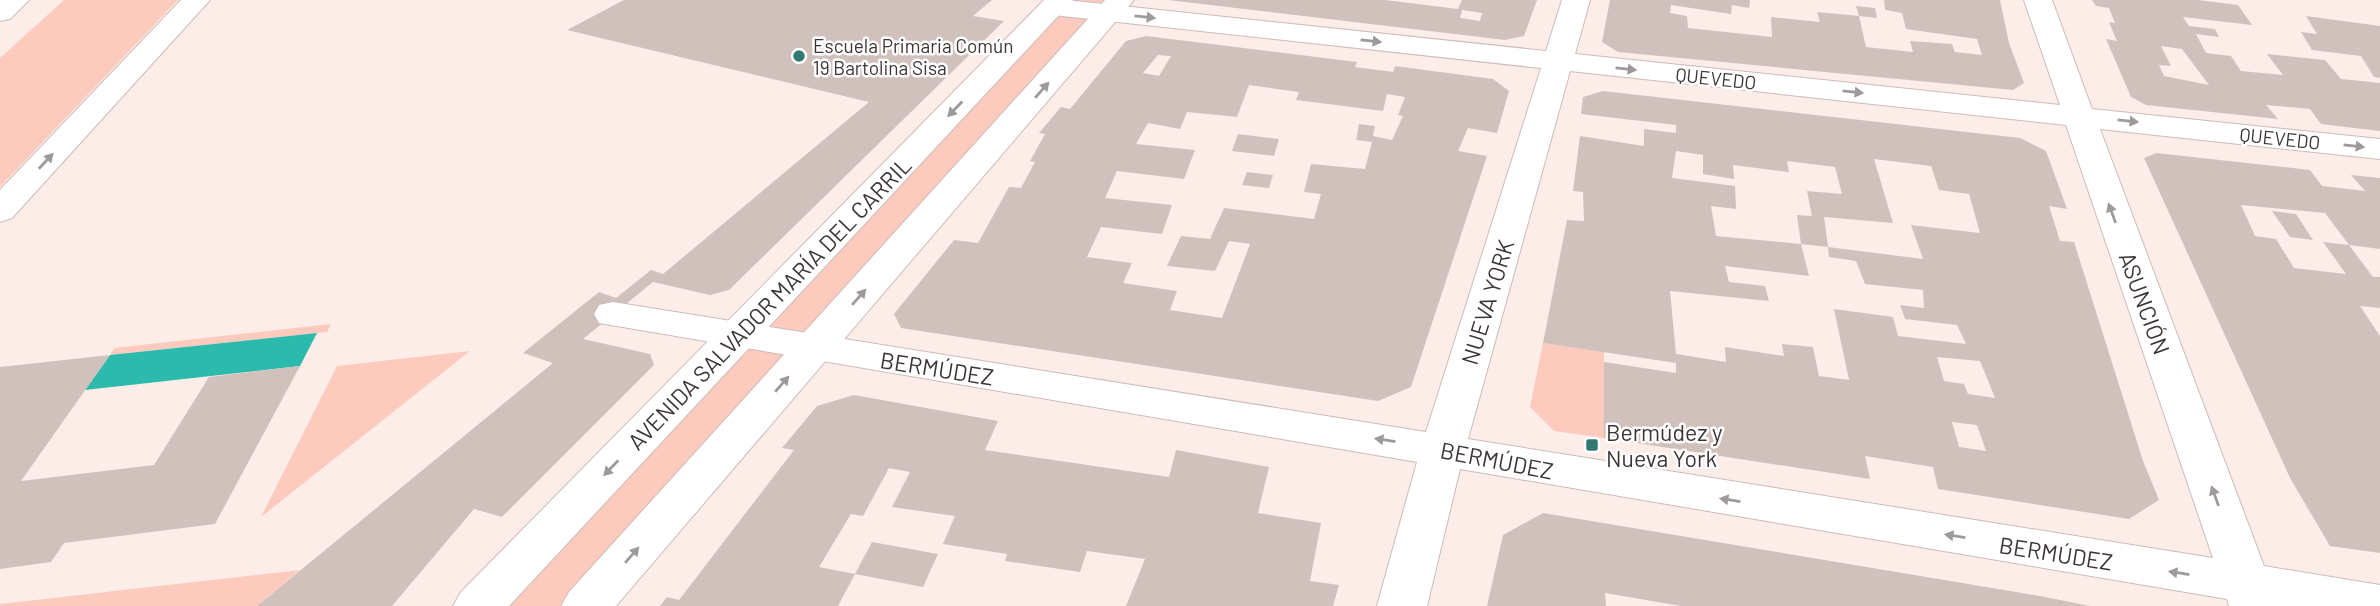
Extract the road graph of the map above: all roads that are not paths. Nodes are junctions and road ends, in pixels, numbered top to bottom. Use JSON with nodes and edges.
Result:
{"nodes":[{"id":1,"x":15,"y":0,"type":"edge"},
{"id":2,"x":196,"y":0,"type":"edge"},
{"id":3,"x":1576,"y":0,"type":"edge"},
{"id":4,"x":2038,"y":0,"type":"edge"},
{"id":5,"x":1056,"y":4,"type":"edge"},
{"id":6,"x":1115,"y":6,"type":"edge"},
{"id":7,"x":0,"y":13,"type":"edge"},
{"id":8,"x":1558,"y":61,"type":"junction"},
{"id":9,"x":2077,"y":116,"type":"junction"},
{"id":10,"x":2380,"y":149,"type":"edge"},
{"id":11,"x":0,"y":211,"type":"edge"},
{"id":12,"x":613,"y":314,"type":"dead end"},
{"id":13,"x":739,"y":335,"type":"junction"},
{"id":14,"x":814,"y":348,"type":"junction"},
{"id":15,"x":1443,"y":449,"type":"junction"},
{"id":16,"x":2250,"y":595,"type":"edge"},
{"id":17,"x":2380,"y":605,"type":"edge"},
{"id":18,"x":478,"y":606,"type":"edge"},
{"id":19,"x":586,"y":606,"type":"edge"},
{"id":20,"x":1402,"y":606,"type":"edge"}],
"edges":[{"from":1,"to":7,"type":"main road"},
{"from":11,"to":2,"type":"main road","one_way":true},
{"from":3,"to":8,"type":"main road","name":"NUEVA YORK"},
{"from":4,"to":9,"type":"main road","name":"ASUNCIÓN"},
{"from":5,"to":6,"type":"main road","name":"QUEVEDO"},
{"from":5,"to":13,"type":"main road","name":"AVENIDA SALVADOR MARÍA DEL CARRIL","one_way":true},
{"from":6,"to":8,"type":"main road","name":"QUEVEDO","one_way":true},
{"from":14,"to":6,"type":"main road","one_way":true},
{"from":8,"to":9,"type":"main road","name":"QUEVEDO","one_way":true},
{"from":8,"to":15,"type":"main road","name":"NUEVA YORK"},
{"from":9,"to":10,"type":"main road","name":"QUEVEDO","one_way":true},
{"from":16,"to":9,"type":"main road","name":"ASUNCIÓN","one_way":true},
{"from":12,"to":13,"type":"main road","name":"BERMÚDEZ"},
{"from":13,"to":14,"type":"main road","name":"BERMÚDEZ"},
{"from":13,"to":18,"type":"main road","name":"AVENIDA SALVADOR MARÍA DEL CARRIL","one_way":true},
{"from":15,"to":14,"type":"main road","name":"BERMÚDEZ","one_way":true},
{"from":19,"to":14,"type":"main road","one_way":true},
{"from":16,"to":15,"type":"main road","name":"BERMÚDEZ","one_way":true},
{"from":15,"to":20,"type":"main road","name":"NUEVA YORK"},
{"from":16,"to":17,"type":"main road","name":"BERMÚDEZ"}]}
